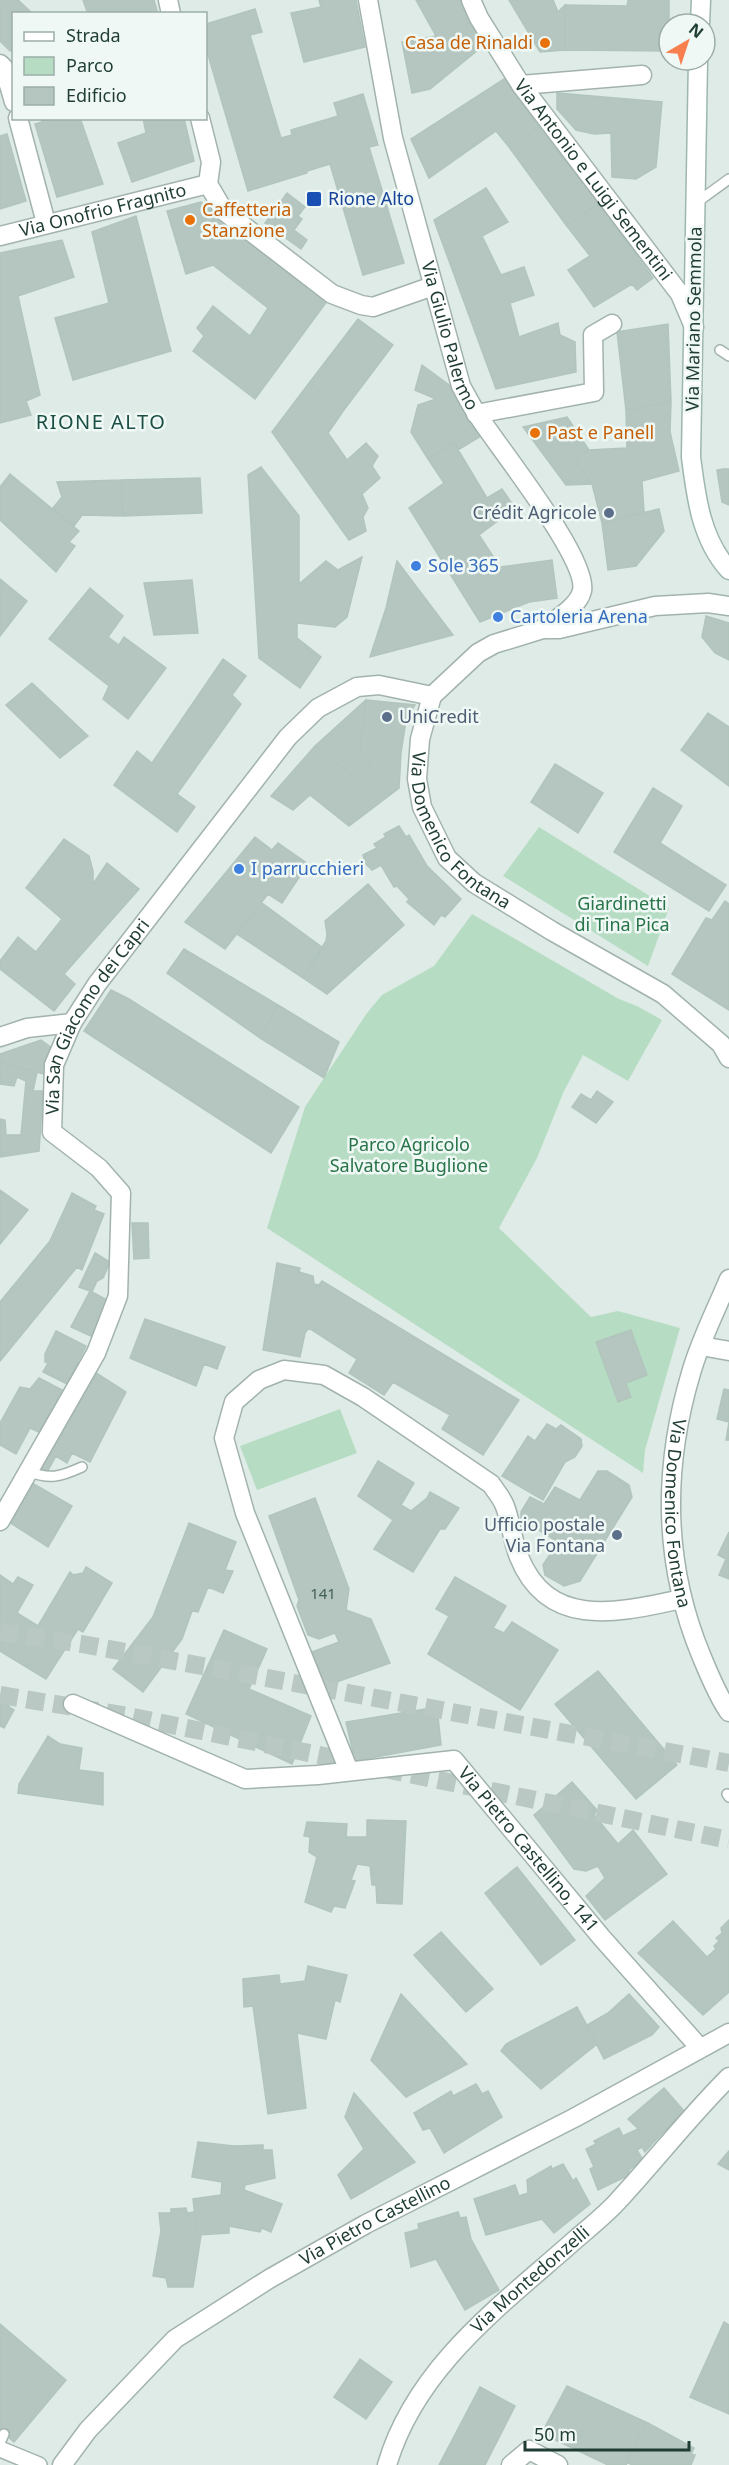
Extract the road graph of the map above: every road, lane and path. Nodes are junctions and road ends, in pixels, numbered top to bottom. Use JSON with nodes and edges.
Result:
{"nodes":[{"id":1,"x":368,"y":0,"type":"edge"},
{"id":2,"x":471,"y":0,"type":"edge"},
{"id":3,"x":0,"y":64,"type":"edge"},
{"id":4,"x":698,"y":72,"type":"edge"},
{"id":5,"x":642,"y":75,"type":"dead end"},
{"id":6,"x":521,"y":85,"type":"junction"},
{"id":7,"x":12,"y":95,"type":"edge"},
{"id":8,"x":19,"y":120,"type":"edge"},
{"id":9,"x":200,"y":120,"type":"edge"},
{"id":10,"x":729,"y":179,"type":"edge"},
{"id":11,"x":208,"y":184,"type":"junction"},
{"id":12,"x":696,"y":203,"type":"junction"},
{"id":13,"x":46,"y":223,"type":"junction"},
{"id":14,"x":0,"y":236,"type":"edge"},
{"id":15,"x":434,"y":286,"type":"junction"},
{"id":16,"x":612,"y":324,"type":"dead end"},
{"id":17,"x":695,"y":328,"type":"junction"},
{"id":18,"x":720,"y":350,"type":"dead end"},
{"id":19,"x":729,"y":356,"type":"edge"},
{"id":20,"x":476,"y":414,"type":"junction"},
{"id":21,"x":729,"y":570,"type":"edge"},
{"id":22,"x":729,"y":606,"type":"edge"},
{"id":23,"x":543,"y":629,"type":"junction"},
{"id":24,"x":432,"y":696,"type":"junction"},
{"id":25,"x":72,"y":1023,"type":"junction"},
{"id":26,"x":0,"y":1037,"type":"edge"},
{"id":27,"x":728,"y":1055,"type":"edge"},
{"id":28,"x":729,"y":1279,"type":"edge"},
{"id":29,"x":701,"y":1346,"type":"junction"},
{"id":30,"x":729,"y":1351,"type":"edge"},
{"id":31,"x":82,"y":1467,"type":"dead end"},
{"id":32,"x":27,"y":1470,"type":"junction"},
{"id":33,"x":0,"y":1521,"type":"edge"},
{"id":34,"x":682,"y":1599,"type":"junction"},
{"id":35,"x":73,"y":1704,"type":"dead end"},
{"id":36,"x":729,"y":1712,"type":"edge"},
{"id":37,"x":349,"y":1771,"type":"junction"},
{"id":38,"x":729,"y":2033,"type":"edge"},
{"id":39,"x":700,"y":2048,"type":"junction"},
{"id":40,"x":729,"y":2078,"type":"edge"},
{"id":41,"x":4,"y":2433,"type":"dead end"},
{"id":42,"x":0,"y":2447,"type":"edge"},
{"id":43,"x":41,"y":2465,"type":"edge"},
{"id":44,"x":62,"y":2465,"type":"edge"},
{"id":45,"x":387,"y":2465,"type":"edge"},
{"id":46,"x":511,"y":2465,"type":"edge"},
{"id":47,"x":558,"y":2465,"type":"edge"}],
"edges":[{"from":1,"to":15,"type":"street","name":"Via Giulio Palermo"},
{"from":2,"to":6,"type":"street","name":"Via Antonio e Luigi Sementini"},
{"from":3,"to":7,"type":"street"},
{"from":4,"to":12,"type":"street","name":"Via Mariano Semmola"},
{"from":5,"to":6,"type":"street"},
{"from":6,"to":17,"type":"street","name":"Via Antonio e Luigi Sementini"},
{"from":8,"to":13,"type":"street"},
{"from":9,"to":11,"type":"street"},
{"from":10,"to":12,"type":"lane"},
{"from":11,"to":13,"type":"street","name":"Via Onofrio Fragnito"},
{"from":11,"to":15,"type":"street"},
{"from":12,"to":17,"type":"street","name":"Via Mariano Semmola"},
{"from":13,"to":14,"type":"street","name":"Via Onofrio Fragnito"},
{"from":15,"to":20,"type":"street","name":"Via Giulio Palermo"},
{"from":16,"to":20,"type":"street"},
{"from":17,"to":21,"type":"street","name":"Via Mariano Semmola"},
{"from":18,"to":19,"type":"lane"},
{"from":20,"to":23,"type":"street","name":"Via Giulio Palermo"},
{"from":22,"to":23,"type":"street"},
{"from":23,"to":24,"type":"street"},
{"from":24,"to":25,"type":"street","name":"Via San Giacomo dei Capri"},
{"from":24,"to":27,"type":"street","name":"Via Domenico Fontana"},
{"from":25,"to":26,"type":"street"},
{"from":25,"to":32,"type":"street","name":"Via San Giacomo dei Capri"},
{"from":28,"to":29,"type":"street","name":"Via Domenico Fontana"},
{"from":29,"to":30,"type":"street"},
{"from":29,"to":34,"type":"street","name":"Via Domenico Fontana"},
{"from":31,"to":32,"type":"lane"},
{"from":32,"to":33,"type":"street","name":"Via San Giacomo dei Capri"},
{"from":34,"to":36,"type":"street","name":"Via Domenico Fontana"},
{"from":34,"to":37,"type":"street"},
{"from":35,"to":37,"type":"street","name":"Via Pietro Castellino, 141"},
{"from":37,"to":39,"type":"street","name":"Via Pietro Castellino, 141"},
{"from":38,"to":39,"type":"street","name":"Via Pietro Castellino"},
{"from":39,"to":44,"type":"street","name":"Via Pietro Castellino"},
{"from":40,"to":45,"type":"street","name":"Via Montedonzelli"},
{"from":41,"to":42,"type":"lane"},
{"from":42,"to":43,"type":"street"},
{"from":46,"to":47,"type":"street"}]}
